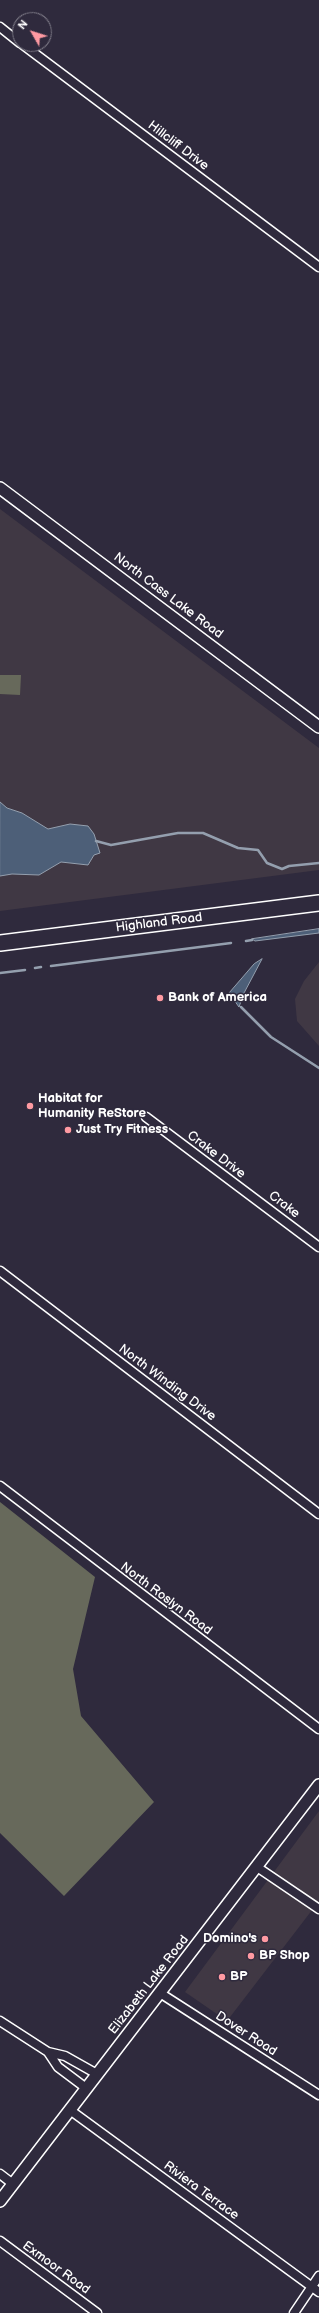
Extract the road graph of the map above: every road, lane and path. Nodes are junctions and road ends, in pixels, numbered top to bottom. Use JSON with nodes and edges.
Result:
{"nodes":[{"id":1,"x":0,"y":27,"type":"edge"},
{"id":2,"x":12,"y":36,"type":"edge"},
{"id":3,"x":33,"y":52,"type":"edge"},
{"id":4,"x":319,"y":267,"type":"edge"},
{"id":5,"x":0,"y":488,"type":"edge"},
{"id":6,"x":319,"y":727,"type":"edge"},
{"id":7,"x":319,"y":903,"type":"edge"},
{"id":8,"x":0,"y":943,"type":"edge"},
{"id":9,"x":146,"y":1117,"type":"dead end"},
{"id":10,"x":253,"y":1197,"type":"joint"},
{"id":11,"x":319,"y":1247,"type":"edge"},
{"id":12,"x":0,"y":1271,"type":"edge"},
{"id":13,"x":0,"y":1486,"type":"edge"},
{"id":14,"x":319,"y":1514,"type":"edge"},
{"id":15,"x":319,"y":1729,"type":"edge"},
{"id":16,"x":319,"y":1785,"type":"edge"},
{"id":17,"x":257,"y":1867,"type":"junction"},
{"id":18,"x":319,"y":1909,"type":"edge"},
{"id":19,"x":160,"y":1993,"type":"junction"},
{"id":20,"x":0,"y":2021,"type":"edge"},
{"id":21,"x":48,"y":2052,"type":"junction"},
{"id":22,"x":97,"y":2074,"type":"junction"},
{"id":23,"x":86,"y":2088,"type":"junction"},
{"id":24,"x":319,"y":2095,"type":"edge"},
{"id":25,"x":70,"y":2110,"type":"junction"},
{"id":26,"x":0,"y":2174,"type":"edge"},
{"id":27,"x":13,"y":2184,"type":"junction"},
{"id":28,"x":0,"y":2202,"type":"edge"},
{"id":29,"x":0,"y":2241,"type":"edge"},
{"id":30,"x":319,"y":2276,"type":"edge"},
{"id":31,"x":311,"y":2287,"type":"junction"},
{"id":32,"x":319,"y":2292,"type":"edge"},
{"id":33,"x":97,"y":2313,"type":"edge"},
{"id":34,"x":294,"y":2313,"type":"edge"}],
"edges":[{"from":1,"to":2,"type":"street","name":"Hillcliff Drive"},
{"from":3,"to":4,"type":"street","name":"Hillcliff Drive"},
{"from":5,"to":6,"type":"main road","name":"North Cass Lake Road"},
{"from":7,"to":8,"type":"highway","name":"Highland Road"},
{"from":9,"to":10,"type":"street","name":"Crake Drive"},
{"from":10,"to":11,"type":"street","name":"Crake"},
{"from":12,"to":14,"type":"street","name":"North Winding Drive"},
{"from":13,"to":15,"type":"street","name":"North Roslyn Road"},
{"from":16,"to":17,"type":"main road","name":"Elizabeth Lake Road"},
{"from":17,"to":18,"type":"street"},
{"from":17,"to":19,"type":"main road","name":"Elizabeth Lake Road"},
{"from":19,"to":22,"type":"main road","name":"Elizabeth Lake Road"},
{"from":19,"to":24,"type":"street","name":"Dover Road"},
{"from":20,"to":21,"type":"street"},
{"from":21,"to":22,"type":"street"},
{"from":21,"to":23,"type":"street"},
{"from":22,"to":23,"type":"main road","name":"Elizabeth Lake Road"},
{"from":23,"to":25,"type":"main road","name":"Elizabeth Lake Road"},
{"from":25,"to":27,"type":"main road","name":"Elizabeth Lake Road"},
{"from":25,"to":31,"type":"street","name":"Riviera Terrace"},
{"from":26,"to":27,"type":"street"},
{"from":27,"to":28,"type":"main road","name":"Elizabeth Lake Road"},
{"from":29,"to":33,"type":"street","name":"Exmoor Road"},
{"from":30,"to":31,"type":"street"},
{"from":31,"to":32,"type":"street","name":"Riviera Terrace"},
{"from":31,"to":34,"type":"street"}]}
